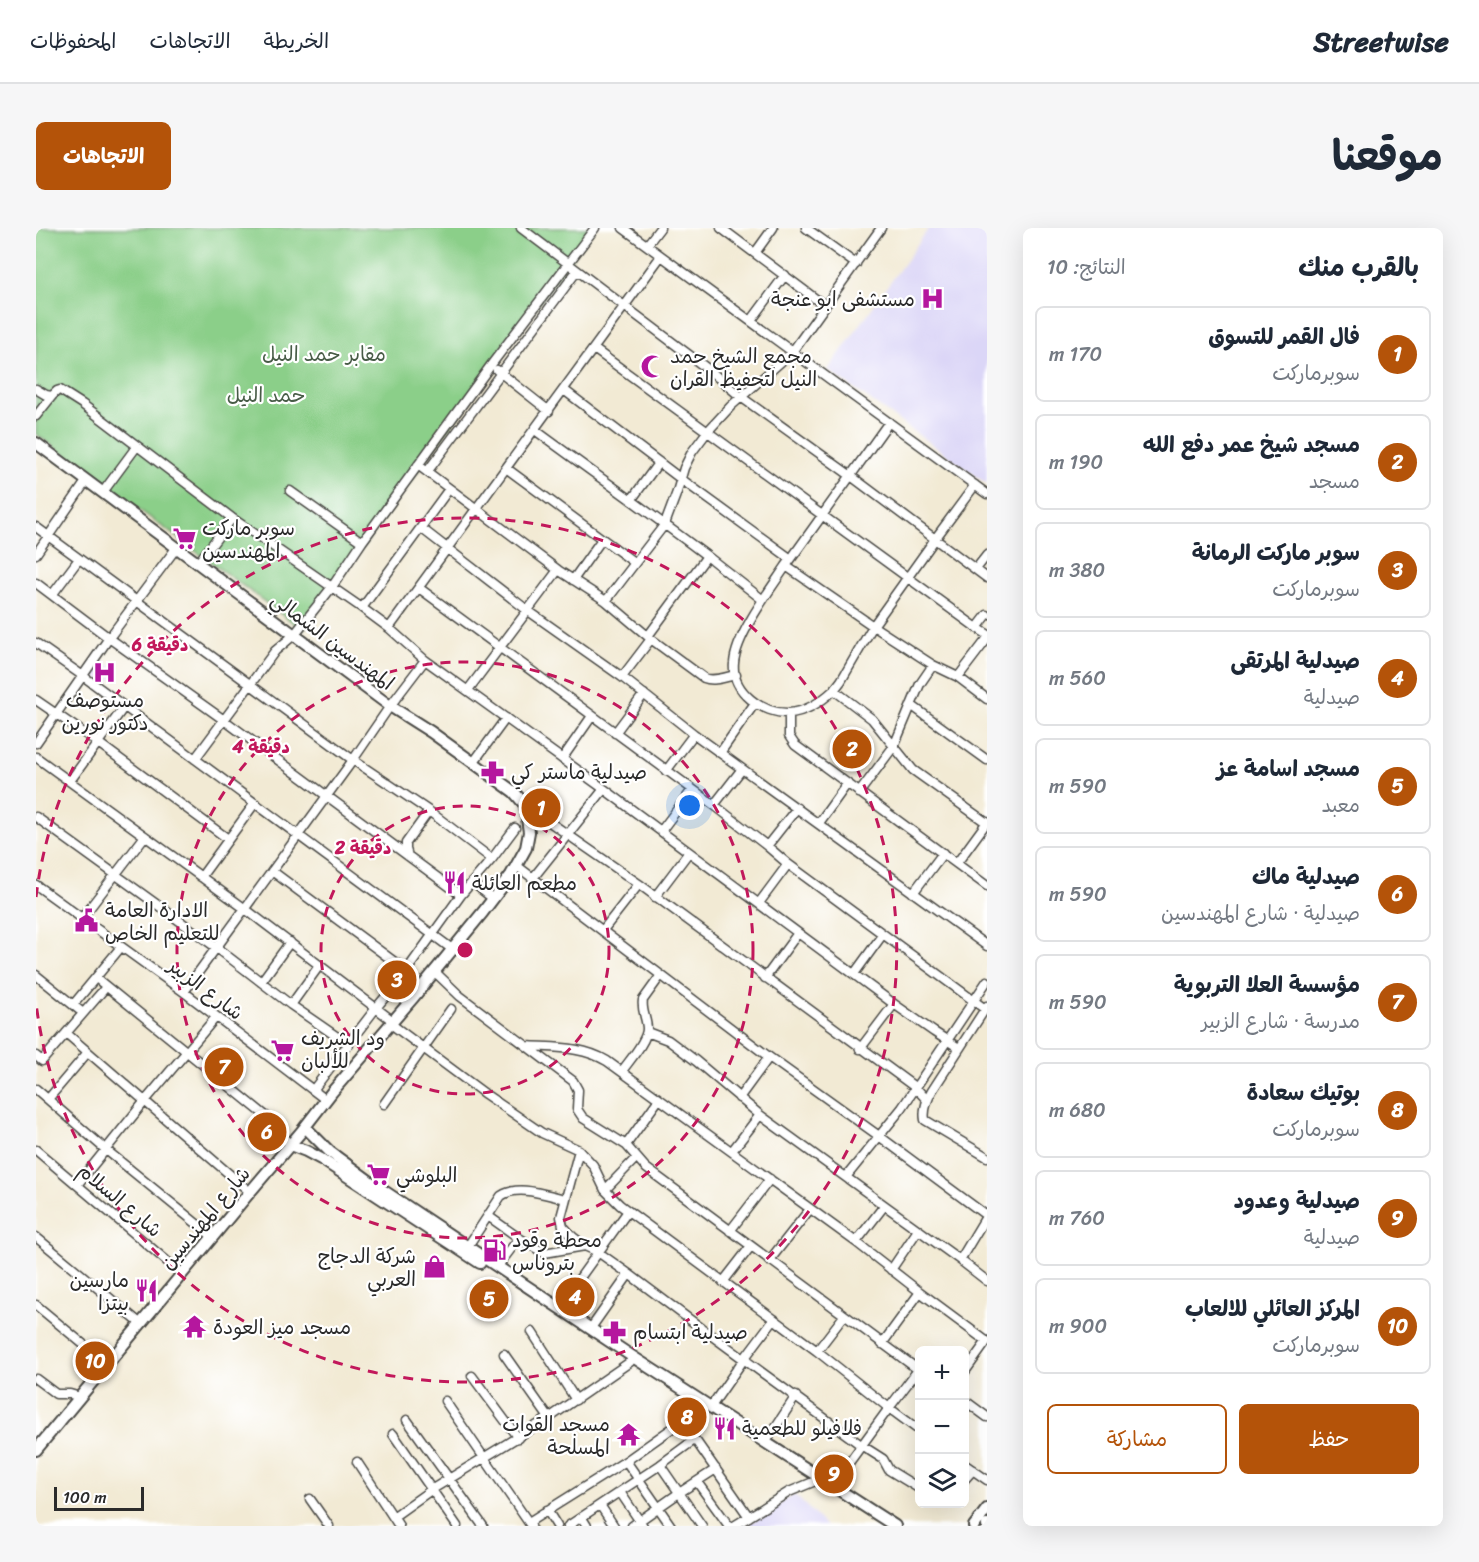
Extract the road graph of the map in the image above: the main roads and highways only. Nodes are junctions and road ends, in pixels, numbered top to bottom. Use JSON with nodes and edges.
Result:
{"nodes":[{"id":1,"x":36,"y":443,"type":"edge"},
{"id":2,"x":492,"y":898,"type":"joint"},
{"id":3,"x":305,"y":1128,"type":"junction"},
{"id":4,"x":290,"y":1145,"type":"junction"},
{"id":5,"x":403,"y":1208,"type":"junction"},
{"id":6,"x":484,"y":1261,"type":"junction"},
{"id":7,"x":632,"y":1360,"type":"junction"},
{"id":8,"x":37,"y":1445,"type":"edge"},
{"id":9,"x":816,"y":1479,"type":"junction"},
{"id":10,"x":987,"y":1509,"type":"edge"},
{"id":11,"x":881,"y":1526,"type":"edge"},
{"id":12,"x":895,"y":1526,"type":"edge"},
{"id":13,"x":974,"y":1526,"type":"edge"}],
"edges":[{"from":1,"to":2,"type":"main road","name":"المهندسين الشمالي"},
{"from":2,"to":3,"type":"main road","name":"شارع المهندسين"},
{"from":3,"to":4,"type":"main road","name":"شارع المهندسين"},
{"from":3,"to":5,"type":"main road"},
{"from":4,"to":5,"type":"main road"},
{"from":4,"to":8,"type":"main road","name":"شارع المهندسين"},
{"from":5,"to":6,"type":"main road"},
{"from":5,"to":6,"type":"main road"},
{"from":6,"to":7,"type":"main road"},
{"from":6,"to":7,"type":"main road"},
{"from":7,"to":9,"type":"main road"},
{"from":7,"to":9,"type":"main road"},
{"from":9,"to":11,"type":"main road"},
{"from":9,"to":12,"type":"main road"},
{"from":10,"to":13,"type":"main road"}]}
